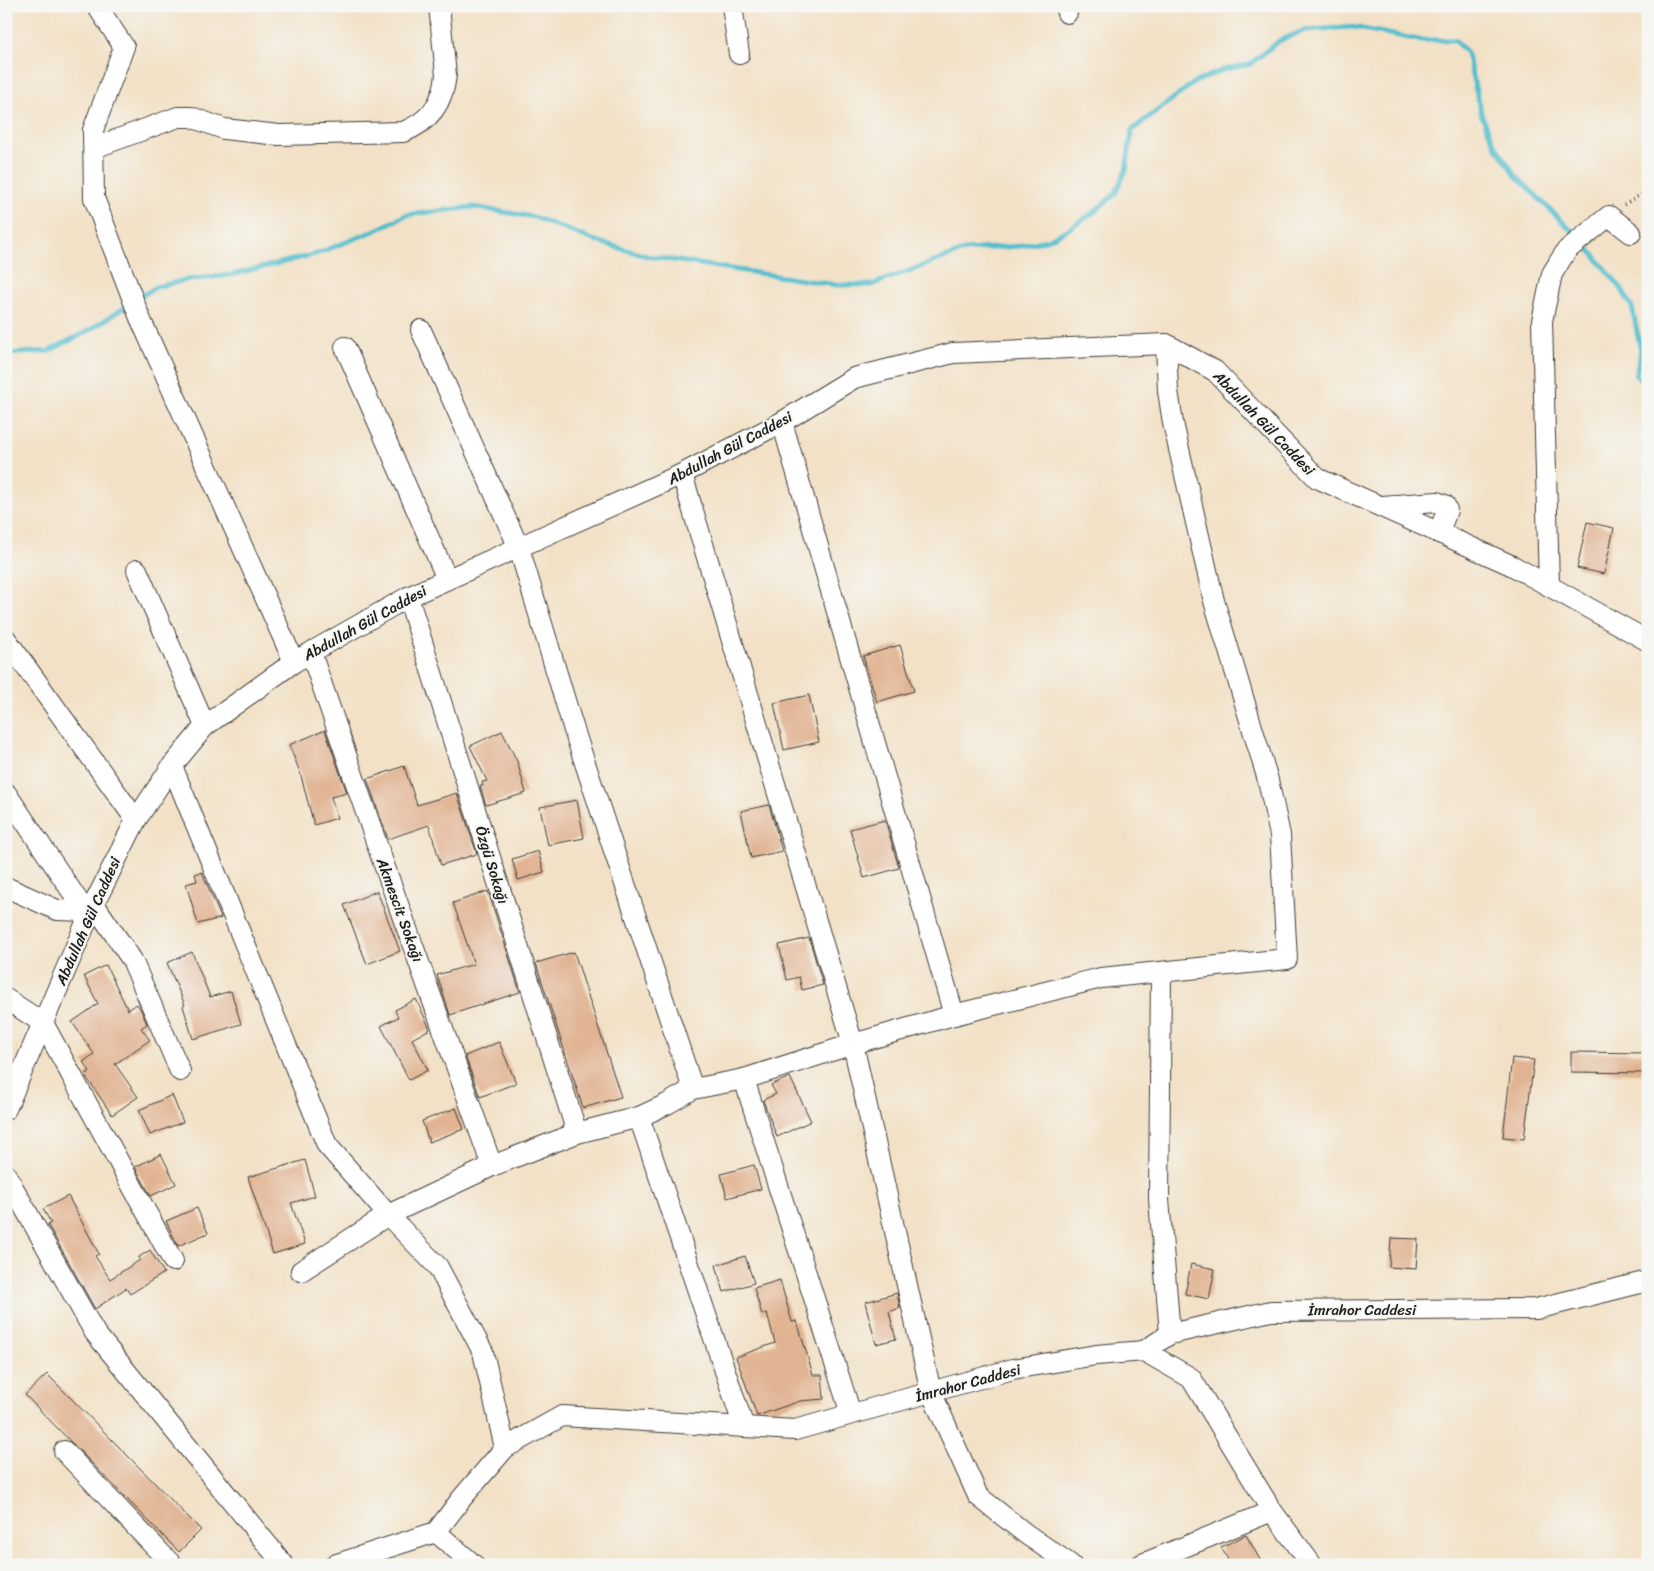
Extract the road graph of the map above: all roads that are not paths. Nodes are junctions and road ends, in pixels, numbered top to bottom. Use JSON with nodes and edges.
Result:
{"nodes":[{"id":1,"x":97,"y":6,"type":"edge"},
{"id":2,"x":438,"y":6,"type":"edge"},
{"id":3,"x":732,"y":6,"type":"edge"},
{"id":4,"x":739,"y":54,"type":"dead end"},
{"id":5,"x":94,"y":148,"type":"junction"},
{"id":6,"x":1630,"y":233,"type":"dead end"},
{"id":7,"x":421,"y":330,"type":"dead end"},
{"id":8,"x":1166,"y":344,"type":"junction"},
{"id":9,"x":345,"y":347,"type":"dead end"},
{"id":10,"x":782,"y":422,"type":"junction"},
{"id":11,"x":682,"y":474,"type":"junction"},
{"id":12,"x":1380,"y":506,"type":"junction"},
{"id":13,"x":1439,"y":533,"type":"junction"},
{"id":14,"x":519,"y":548,"type":"junction"},
{"id":15,"x":137,"y":570,"type":"dead end"},
{"id":16,"x":448,"y":579,"type":"junction"},
{"id":17,"x":1549,"y":586,"type":"junction"},
{"id":18,"x":408,"y":597,"type":"junction"},
{"id":19,"x":6,"y":639,"type":"edge"},
{"id":20,"x":1648,"y":640,"type":"edge"},
{"id":21,"x":302,"y":657,"type":"junction"},
{"id":22,"x":205,"y":726,"type":"junction"},
{"id":23,"x":172,"y":766,"type":"junction"},
{"id":24,"x":8,"y":799,"type":"edge"},
{"id":25,"x":136,"y":820,"type":"junction"},
{"id":26,"x":8,"y":888,"type":"dead end"},
{"id":27,"x":90,"y":910,"type":"junction"},
{"id":28,"x":1161,"y":972,"type":"junction"},
{"id":29,"x":6,"y":999,"type":"edge"},
{"id":30,"x":954,"y":1015,"type":"junction"},
{"id":31,"x":43,"y":1023,"type":"junction"},
{"id":32,"x":853,"y":1044,"type":"junction"},
{"id":33,"x":180,"y":1071,"type":"dead end"},
{"id":34,"x":744,"y":1079,"type":"junction"},
{"id":35,"x":693,"y":1089,"type":"junction"},
{"id":36,"x":6,"y":1109,"type":"edge"},
{"id":37,"x":639,"y":1116,"type":"junction"},
{"id":38,"x":577,"y":1133,"type":"junction"},
{"id":39,"x":492,"y":1166,"type":"junction"},
{"id":40,"x":6,"y":1175,"type":"edge"},
{"id":41,"x":388,"y":1215,"type":"junction"},
{"id":42,"x":172,"y":1261,"type":"dead end"},
{"id":43,"x":301,"y":1271,"type":"dead end"},
{"id":44,"x":1648,"y":1281,"type":"edge"},
{"id":45,"x":1170,"y":1334,"type":"junction"},
{"id":46,"x":1144,"y":1351,"type":"junction"},
{"id":47,"x":931,"y":1392,"type":"junction"},
{"id":48,"x":851,"y":1414,"type":"junction"},
{"id":49,"x":744,"y":1427,"type":"junction"},
{"id":50,"x":505,"y":1448,"type":"junction"},
{"id":51,"x":64,"y":1451,"type":"dead end"},
{"id":52,"x":1272,"y":1511,"type":"junction"},
{"id":53,"x":436,"y":1532,"type":"junction"},
{"id":54,"x":172,"y":1565,"type":"edge"},
{"id":55,"x":284,"y":1565,"type":"edge"},
{"id":56,"x":334,"y":1565,"type":"edge"},
{"id":57,"x":474,"y":1565,"type":"edge"},
{"id":58,"x":1071,"y":1565,"type":"edge"},
{"id":59,"x":1140,"y":1565,"type":"edge"},
{"id":60,"x":1312,"y":1565,"type":"edge"}],
"edges":[{"from":1,"to":5,"type":"street","name":"Akmescit Sokağı"},
{"from":2,"to":5,"type":"street"},
{"from":3,"to":4,"type":"street"},
{"from":5,"to":21,"type":"street","name":"Akmescit Sokağı"},
{"from":6,"to":17,"type":"street"},
{"from":7,"to":14,"type":"street"},
{"from":8,"to":10,"type":"street","name":"Abdullah Gül Caddesi"},
{"from":8,"to":12,"type":"street","name":"Abdullah Gül Caddesi"},
{"from":8,"to":28,"type":"street"},
{"from":9,"to":16,"type":"street"},
{"from":10,"to":11,"type":"street","name":"Abdullah Gül Caddesi"},
{"from":10,"to":30,"type":"street"},
{"from":11,"to":14,"type":"street","name":"Abdullah Gül Caddesi"},
{"from":11,"to":32,"type":"street"},
{"from":12,"to":13,"type":"street","name":"Abdullah Gül Caddesi"},
{"from":12,"to":13,"type":"street"},
{"from":13,"to":17,"type":"street","name":"Abdullah Gül Caddesi"},
{"from":14,"to":16,"type":"street","name":"Abdullah Gül Caddesi"},
{"from":14,"to":35,"type":"street"},
{"from":15,"to":22,"type":"street"},
{"from":16,"to":18,"type":"street","name":"Abdullah Gül Caddesi"},
{"from":17,"to":20,"type":"street","name":"Abdullah Gül Caddesi"},
{"from":18,"to":21,"type":"street","name":"Abdullah Gül Caddesi"},
{"from":18,"to":38,"type":"street","name":"Özgü Sokağı"},
{"from":19,"to":25,"type":"street"},
{"from":21,"to":22,"type":"street","name":"Abdullah Gül Caddesi"},
{"from":21,"to":39,"type":"street","name":"Akmescit Sokağı"},
{"from":22,"to":23,"type":"street","name":"Abdullah Gül Caddesi"},
{"from":23,"to":25,"type":"street","name":"Abdullah Gül Caddesi"},
{"from":23,"to":41,"type":"street"},
{"from":24,"to":27,"type":"street"},
{"from":25,"to":27,"type":"street","name":"Abdullah Gül Caddesi"},
{"from":26,"to":27,"type":"street"},
{"from":27,"to":31,"type":"street","name":"Abdullah Gül Caddesi"},
{"from":27,"to":33,"type":"street"},
{"from":28,"to":30,"type":"street"},
{"from":28,"to":45,"type":"street"},
{"from":29,"to":31,"type":"street"},
{"from":30,"to":32,"type":"street"},
{"from":31,"to":36,"type":"street","name":"Abdullah Gül Caddesi"},
{"from":31,"to":42,"type":"street"},
{"from":32,"to":34,"type":"street"},
{"from":32,"to":47,"type":"street"},
{"from":34,"to":35,"type":"street"},
{"from":34,"to":48,"type":"street"},
{"from":35,"to":37,"type":"street"},
{"from":37,"to":38,"type":"street"},
{"from":37,"to":49,"type":"street"},
{"from":38,"to":39,"type":"street"},
{"from":39,"to":41,"type":"street"},
{"from":40,"to":55,"type":"street"},
{"from":41,"to":43,"type":"street"},
{"from":41,"to":50,"type":"street"},
{"from":44,"to":45,"type":"street","name":"İmrahor Caddesi"},
{"from":45,"to":46,"type":"street","name":"İmrahor Caddesi"},
{"from":46,"to":47,"type":"street","name":"İmrahor Caddesi"},
{"from":46,"to":52,"type":"street"},
{"from":47,"to":48,"type":"street","name":"İmrahor Caddesi"},
{"from":47,"to":58,"type":"street"},
{"from":48,"to":49,"type":"street","name":"İmrahor Caddesi"},
{"from":49,"to":50,"type":"street","name":"İmrahor Caddesi"},
{"from":50,"to":53,"type":"street","name":"İmrahor Caddesi"},
{"from":51,"to":54,"type":"street"},
{"from":52,"to":59,"type":"street"},
{"from":52,"to":60,"type":"street"},
{"from":53,"to":56,"type":"street"},
{"from":53,"to":57,"type":"street"}]}
